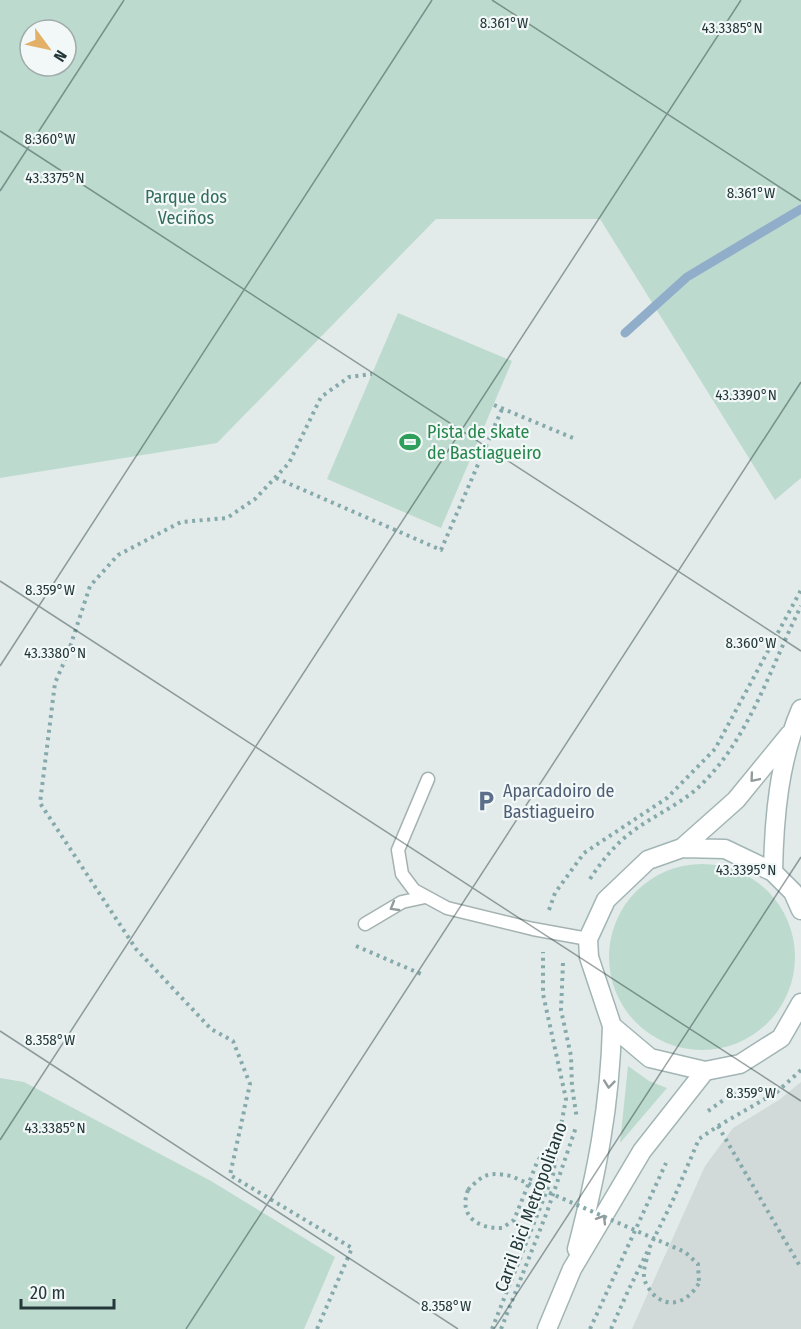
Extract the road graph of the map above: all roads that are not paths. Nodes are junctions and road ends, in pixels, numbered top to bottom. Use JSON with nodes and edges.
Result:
{"nodes":[{"id":1,"x":801,"y":709,"type":"edge"},
{"id":2,"x":791,"y":733,"type":"junction"},
{"id":3,"x":428,"y":779,"type":"dead end"},
{"id":4,"x":682,"y":848,"type":"junction"},
{"id":5,"x":773,"y":872,"type":"junction"},
{"id":6,"x":797,"y":894,"type":"edge"},
{"id":7,"x":425,"y":897,"type":"junction"},
{"id":8,"x":801,"y":910,"type":"edge"},
{"id":9,"x":365,"y":924,"type":"dead end"},
{"id":10,"x":588,"y":939,"type":"junction"},
{"id":11,"x":801,"y":1004,"type":"edge"},
{"id":12,"x":612,"y":1026,"type":"junction"},
{"id":13,"x":705,"y":1071,"type":"junction"},
{"id":14,"x":572,"y":1269,"type":"junction"},
{"id":15,"x":547,"y":1329,"type":"edge"}],
"edges":[{"from":1,"to":2,"type":"main road"},
{"from":2,"to":4,"type":"main road","one_way":true},
{"from":2,"to":5,"type":"main road"},
{"from":3,"to":7,"type":"lane"},
{"from":4,"to":5,"type":"main road"},
{"from":4,"to":10,"type":"main road"},
{"from":5,"to":6,"type":"main road"},
{"from":6,"to":8,"type":"main road"},
{"from":7,"to":9,"type":"lane","one_way":true},
{"from":7,"to":10,"type":"lane"},
{"from":10,"to":12,"type":"main road"},
{"from":11,"to":13,"type":"main road"},
{"from":12,"to":13,"type":"main road"},
{"from":12,"to":14,"type":"main road","one_way":true},
{"from":14,"to":13,"type":"main road","one_way":true},
{"from":14,"to":15,"type":"main road"}]}
